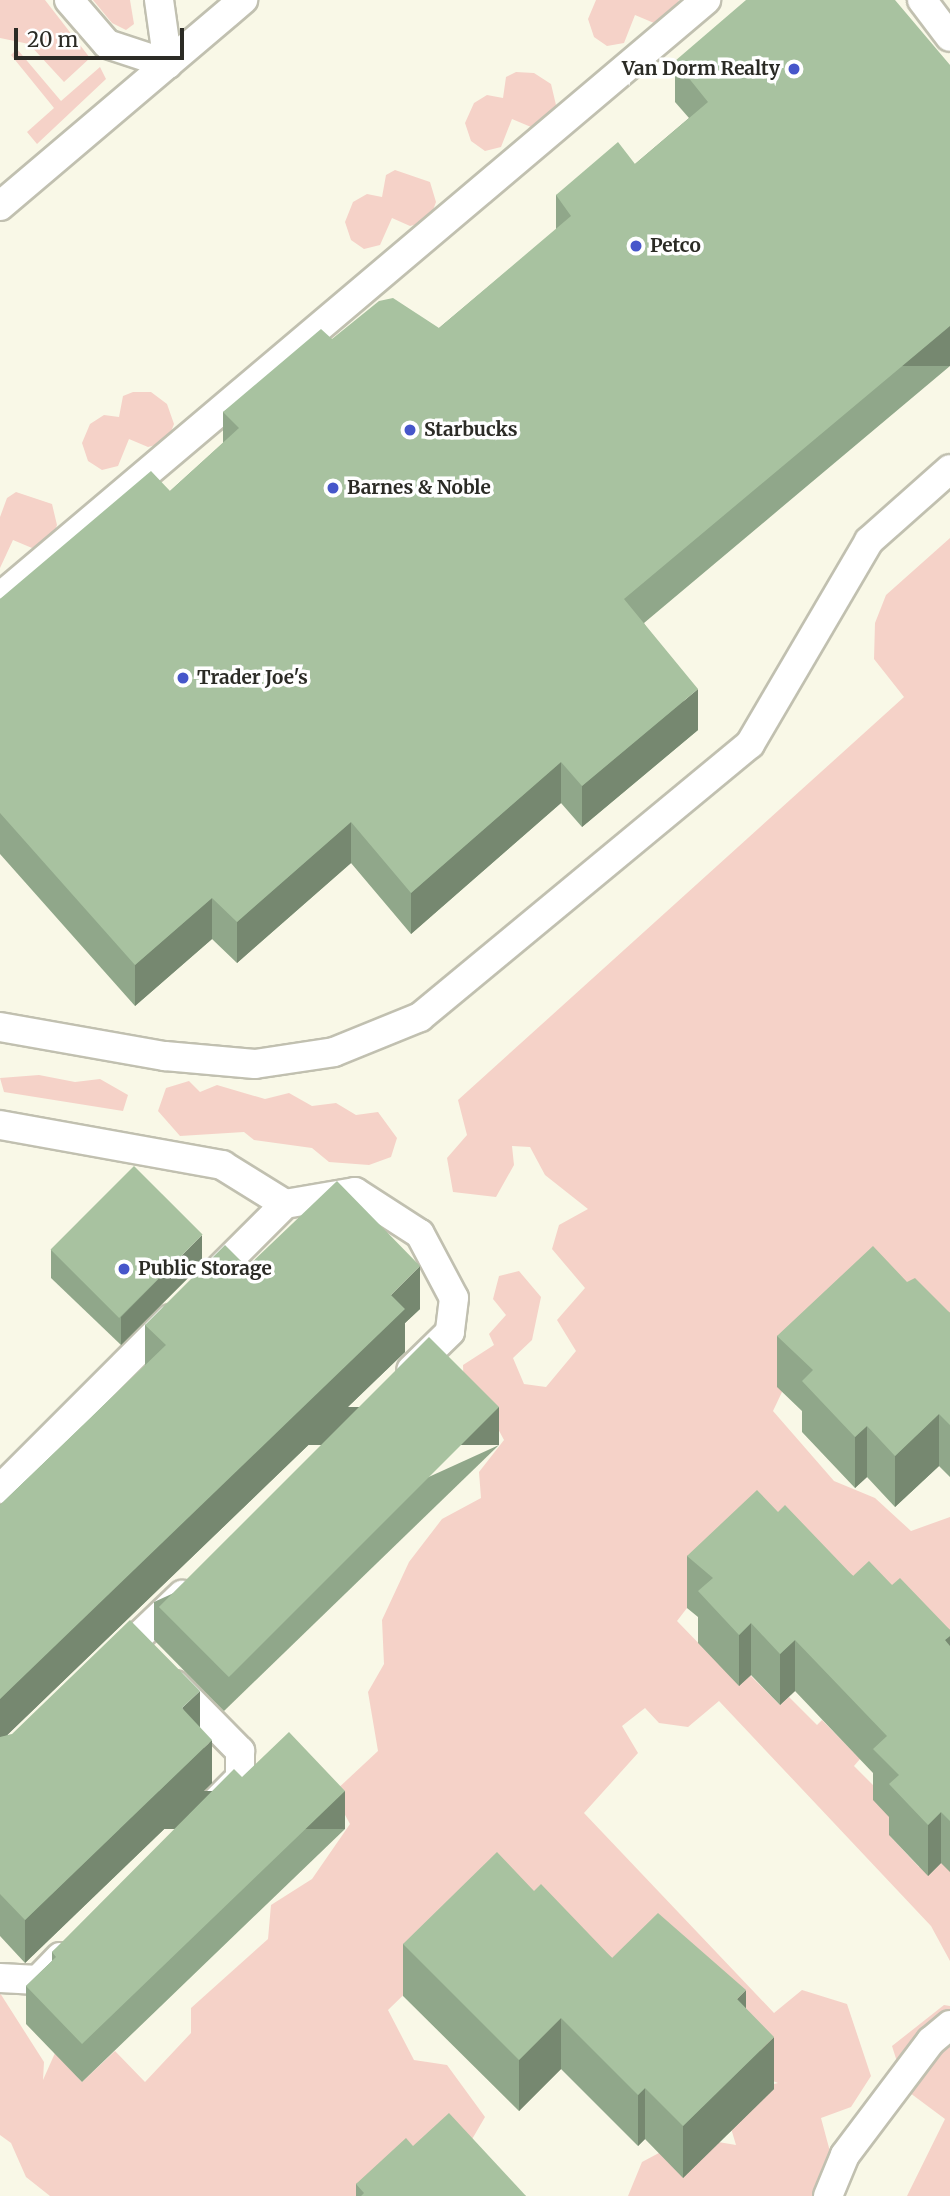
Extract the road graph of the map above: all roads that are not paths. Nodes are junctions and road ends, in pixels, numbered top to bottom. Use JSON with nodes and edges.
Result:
{"nodes":[{"id":1,"x":69,"y":0,"type":"edge"},
{"id":2,"x":159,"y":0,"type":"edge"},
{"id":3,"x":243,"y":0,"type":"edge"},
{"id":4,"x":706,"y":0,"type":"edge"},
{"id":5,"x":922,"y":0,"type":"edge"},
{"id":6,"x":950,"y":37,"type":"edge"},
{"id":7,"x":167,"y":64,"type":"junction"},
{"id":8,"x":0,"y":206,"type":"edge"},
{"id":9,"x":950,"y":469,"type":"edge"},
{"id":10,"x":0,"y":597,"type":"edge"},
{"id":11,"x":0,"y":1027,"type":"edge"},
{"id":12,"x":0,"y":1125,"type":"edge"},
{"id":13,"x":285,"y":1203,"type":"junction"},
{"id":14,"x":391,"y":1390,"type":"edge"},
{"id":15,"x":0,"y":1489,"type":"edge"},
{"id":16,"x":202,"y":1574,"type":"edge"},
{"id":17,"x":133,"y":1643,"type":"junction"},
{"id":18,"x":92,"y":1680,"type":"edge"},
{"id":19,"x":192,"y":1826,"type":"edge"},
{"id":20,"x":76,"y":1942,"type":"edge"},
{"id":21,"x":0,"y":1978,"type":"edge"},
{"id":22,"x":950,"y":2025,"type":"edge"},
{"id":23,"x":828,"y":2196,"type":"edge"}],
"edges":[{"from":1,"to":7,"type":"lane"},
{"from":2,"to":7,"type":"lane"},
{"from":3,"to":7,"type":"lane"},
{"from":4,"to":10,"type":"lane"},
{"from":5,"to":6,"type":"lane"},
{"from":7,"to":8,"type":"lane"},
{"from":9,"to":11,"type":"lane"},
{"from":12,"to":13,"type":"lane"},
{"from":13,"to":14,"type":"lane"},
{"from":13,"to":15,"type":"lane"},
{"from":16,"to":17,"type":"lane"},
{"from":17,"to":18,"type":"lane"},
{"from":17,"to":19,"type":"lane"},
{"from":20,"to":21,"type":"lane"},
{"from":22,"to":23,"type":"lane"}]}
